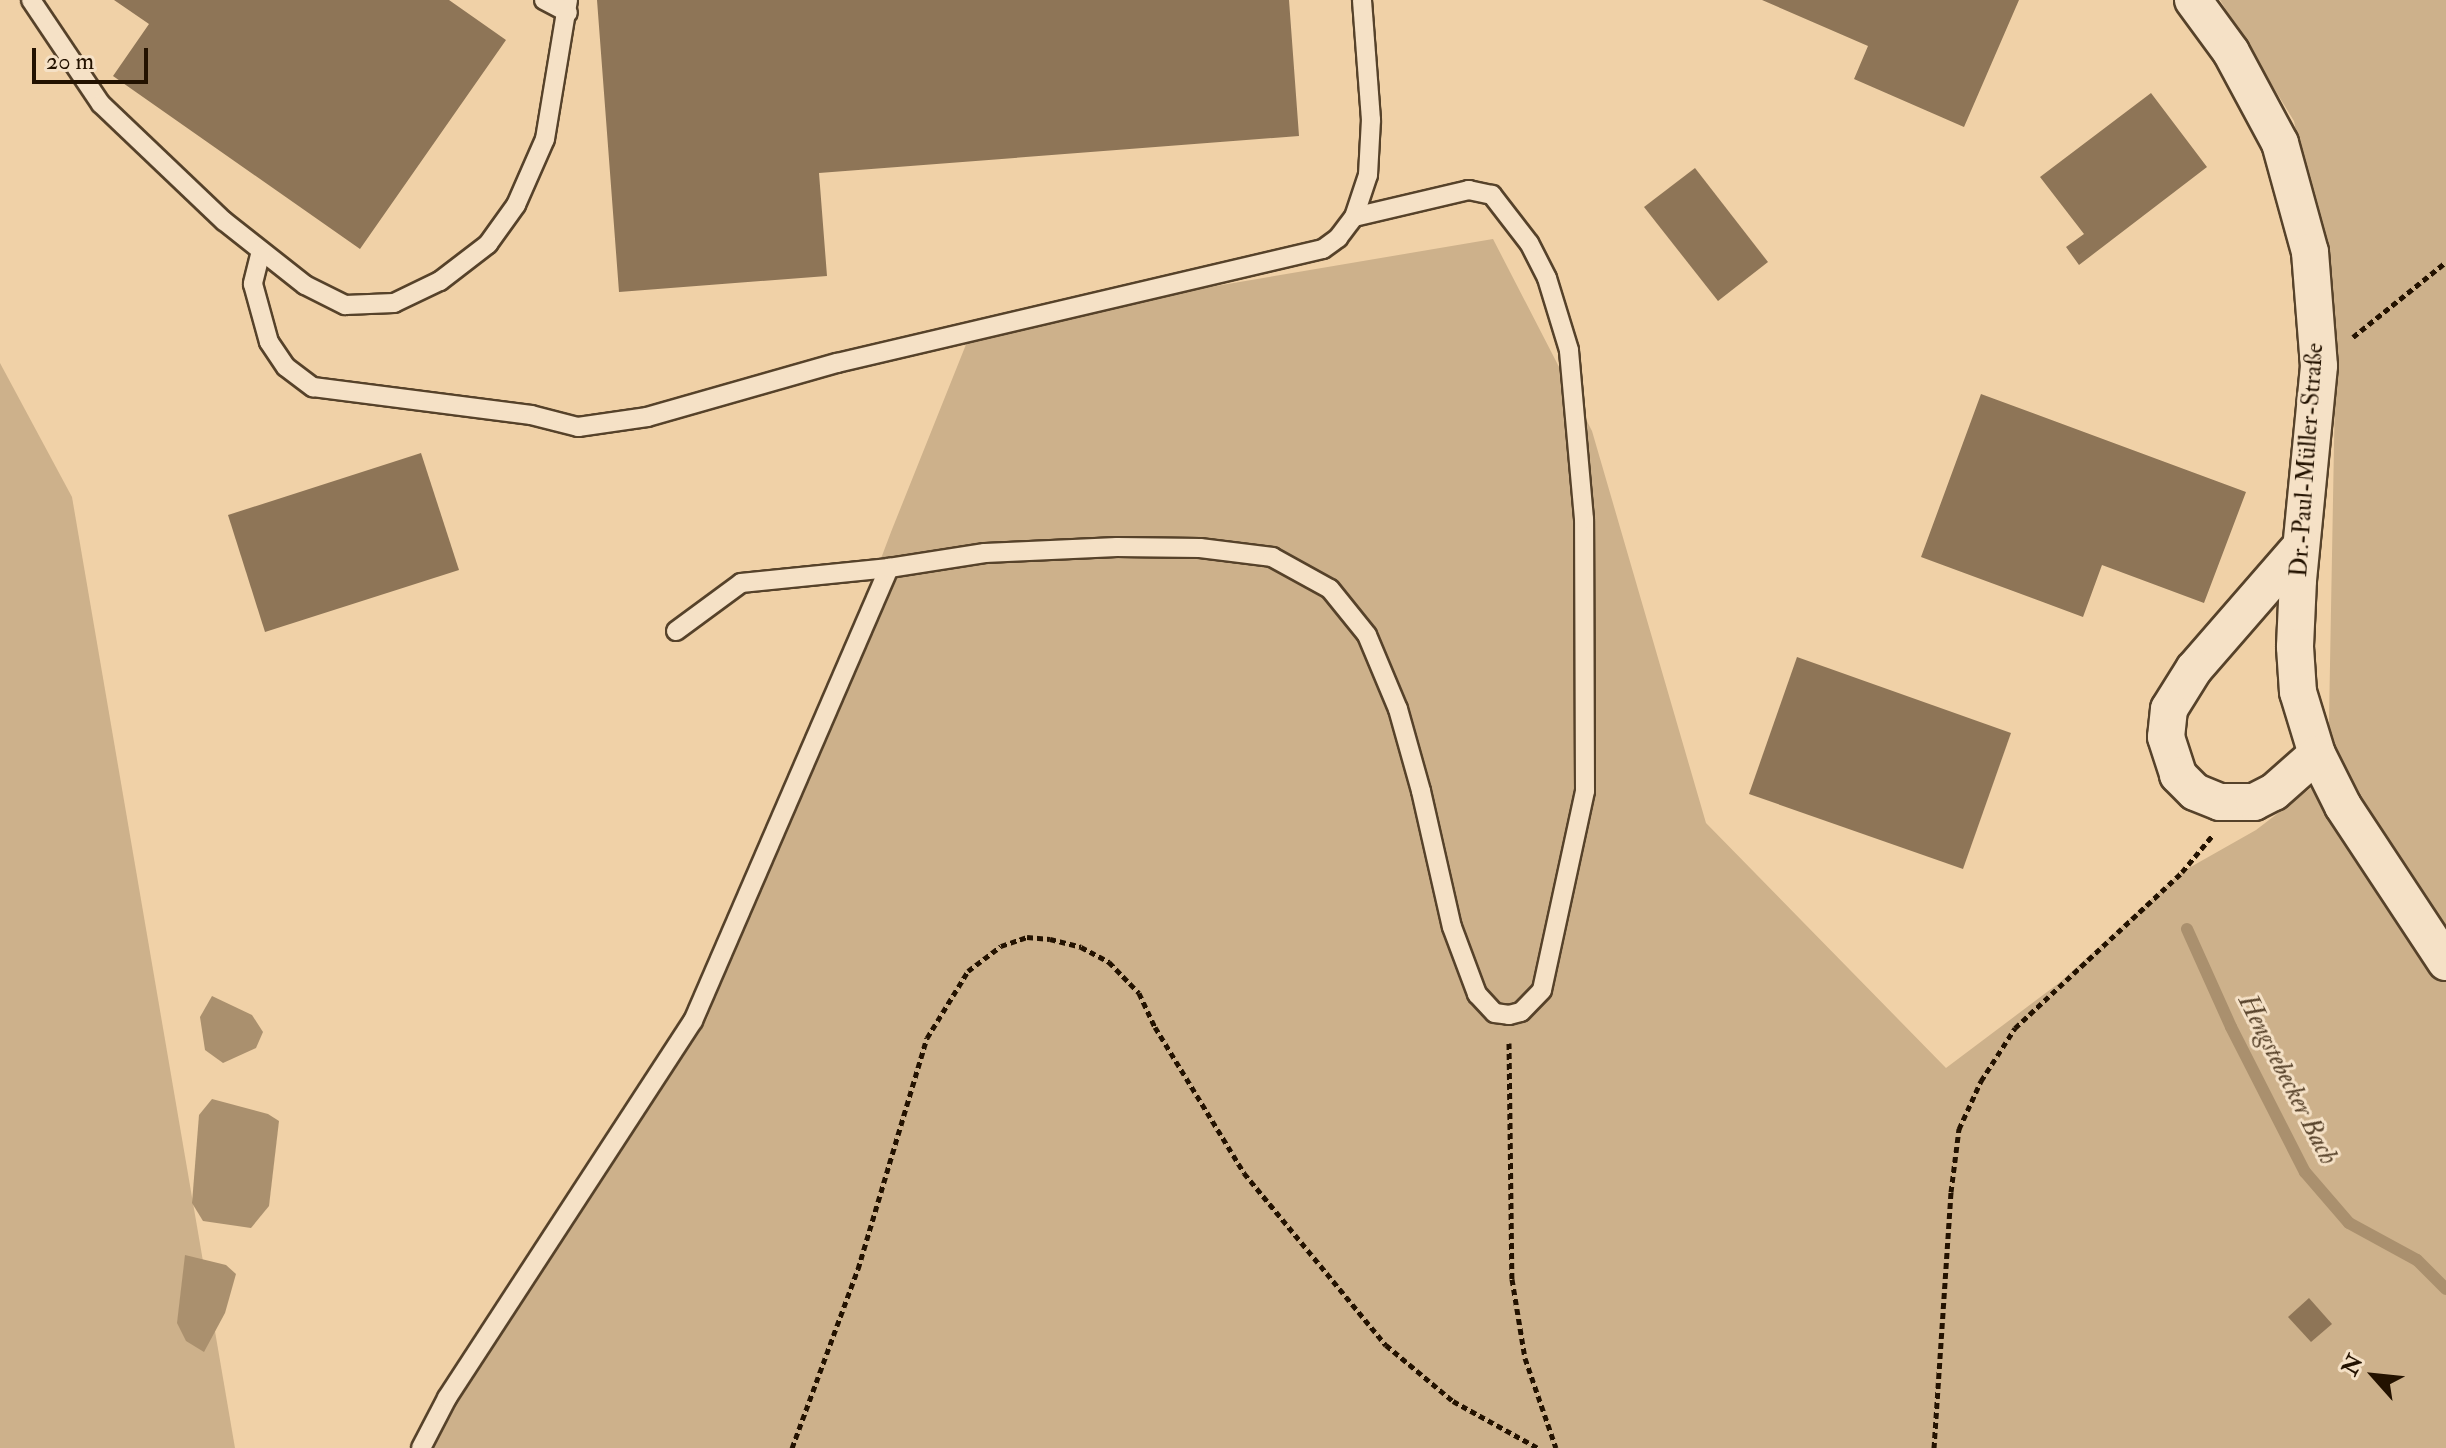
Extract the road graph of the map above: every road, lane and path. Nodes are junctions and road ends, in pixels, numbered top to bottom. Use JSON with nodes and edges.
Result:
{"nodes":[{"id":1,"x":31,"y":0,"type":"edge"},
{"id":2,"x":544,"y":0,"type":"edge"},
{"id":3,"x":1362,"y":0,"type":"edge"},
{"id":4,"x":2193,"y":0,"type":"edge"},
{"id":5,"x":568,"y":6,"type":"edge"},
{"id":6,"x":1354,"y":217,"type":"junction"},
{"id":7,"x":261,"y":251,"type":"junction"},
{"id":8,"x":2446,"y":262,"type":"edge"},
{"id":9,"x":2319,"y":366,"type":"junction"},
{"id":10,"x":2301,"y":546,"type":"junction"},
{"id":11,"x":889,"y":568,"type":"junction"},
{"id":12,"x":676,"y":631,"type":"dead end"},
{"id":13,"x":2317,"y":754,"type":"junction"},
{"id":14,"x":2182,"y":872,"type":"dead end"},
{"id":15,"x":2446,"y":962,"type":"edge"},
{"id":16,"x":1509,"y":1015,"type":"junction"},
{"id":17,"x":421,"y":1448,"type":"edge"},
{"id":18,"x":792,"y":1448,"type":"edge"},
{"id":19,"x":1538,"y":1448,"type":"edge"},
{"id":20,"x":1556,"y":1448,"type":"edge"},
{"id":21,"x":1934,"y":1448,"type":"edge"}],
"edges":[{"from":1,"to":7,"type":"lane"},
{"from":2,"to":5,"type":"lane"},
{"from":3,"to":6,"type":"lane"},
{"from":4,"to":9,"type":"street","name":"Dr.-Paul-Müller-Straße"},
{"from":5,"to":7,"type":"lane"},
{"from":6,"to":7,"type":"lane"},
{"from":6,"to":16,"type":"lane"},
{"from":8,"to":9,"type":"path"},
{"from":9,"to":10,"type":"street","name":"Dr.-Paul-Müller-Straße"},
{"from":10,"to":13,"type":"street","name":"Dr.-Paul-Müller-Straße"},
{"from":10,"to":13,"type":"street"},
{"from":11,"to":12,"type":"lane"},
{"from":11,"to":16,"type":"lane"},
{"from":11,"to":17,"type":"lane"},
{"from":13,"to":15,"type":"street","name":"Dr.-Paul-Müller-Straße"},
{"from":14,"to":21,"type":"path"},
{"from":16,"to":20,"type":"path"},
{"from":18,"to":19,"type":"path"}]}
